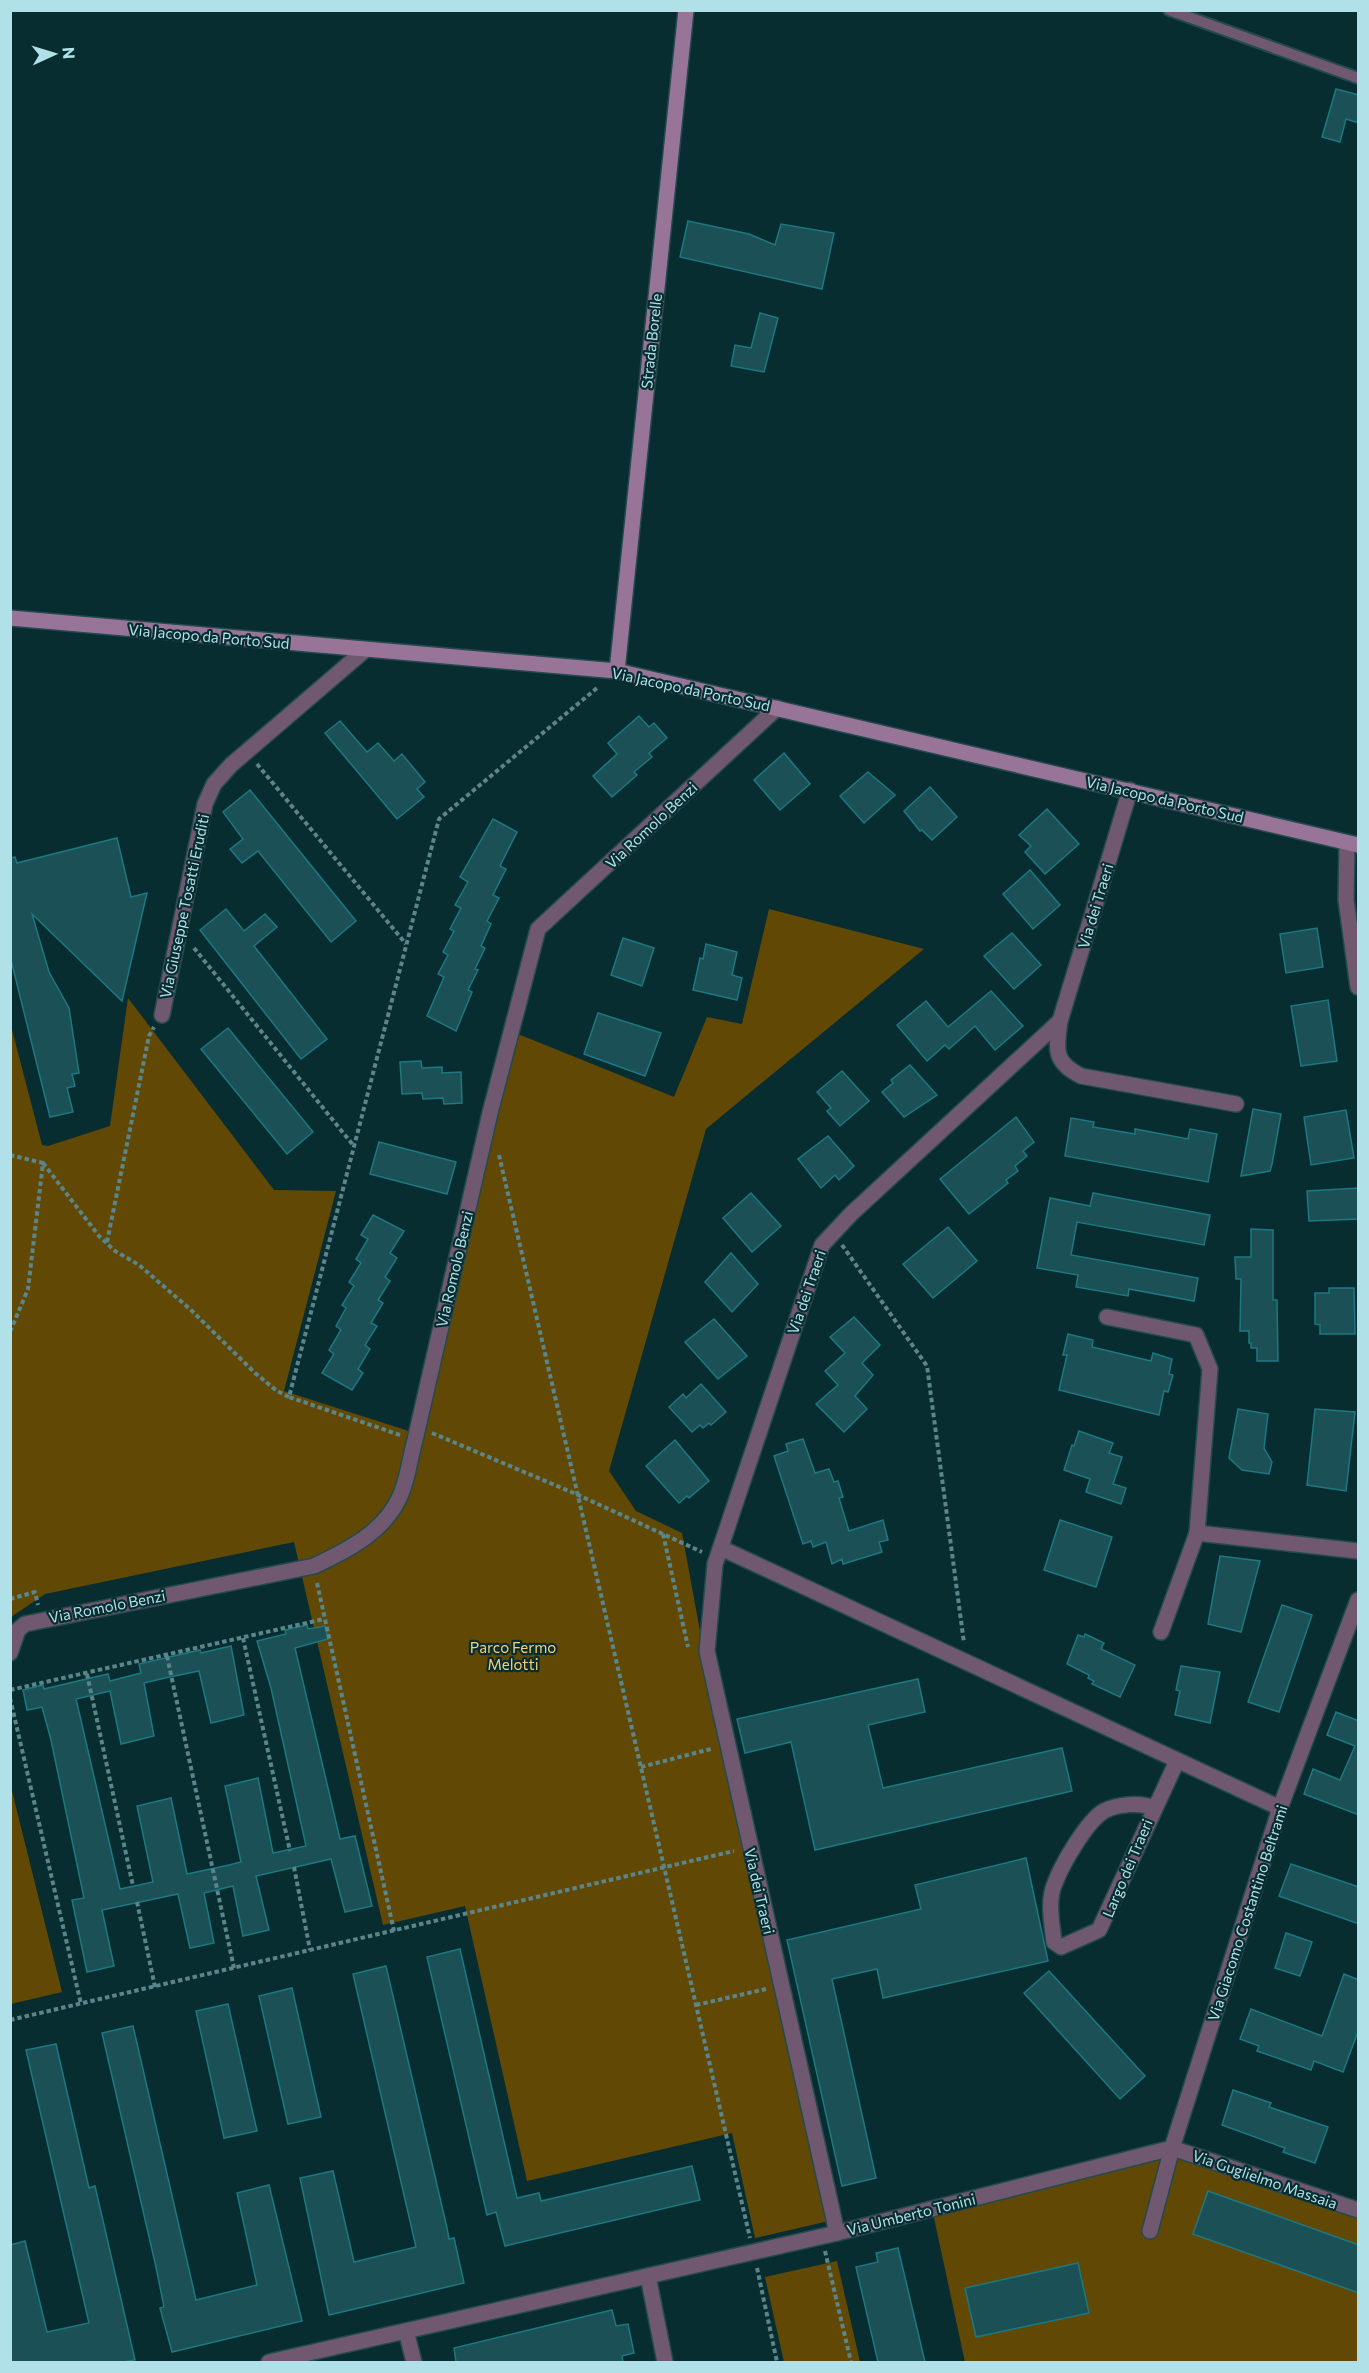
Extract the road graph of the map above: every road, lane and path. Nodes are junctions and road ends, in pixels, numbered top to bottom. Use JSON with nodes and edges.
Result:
{"nodes":[{"id":1,"x":686,"y":10,"type":"edge"},
{"id":2,"x":1169,"y":10,"type":"edge"},
{"id":3,"x":1359,"y":78,"type":"edge"},
{"id":4,"x":10,"y":618,"type":"edge"},
{"id":5,"x":365,"y":650,"type":"junction"},
{"id":6,"x":617,"y":671,"type":"junction"},
{"id":7,"x":777,"y":708,"type":"junction"},
{"id":8,"x":246,"y":752,"type":"junction"},
{"id":9,"x":1130,"y":790,"type":"junction"},
{"id":10,"x":1353,"y":844,"type":"edge"},
{"id":11,"x":178,"y":929,"type":"junction"},
{"id":12,"x":406,"y":944,"type":"junction"},
{"id":13,"x":1359,"y":987,"type":"edge"},
{"id":14,"x":162,"y":1015,"type":"joint"},
{"id":15,"x":1060,"y":1021,"type":"junction"},
{"id":16,"x":1236,"y":1104,"type":"dead end"},
{"id":17,"x":354,"y":1146,"type":"junction"},
{"id":18,"x":497,"y":1148,"type":"dead end"},
{"id":19,"x":10,"y":1155,"type":"edge"},
{"id":20,"x":43,"y":1163,"type":"junction"},
{"id":21,"x":833,"y":1232,"type":"junction"},
{"id":22,"x":107,"y":1243,"type":"junction"},
{"id":23,"x":1107,"y":1317,"type":"dead end"},
{"id":24,"x":10,"y":1332,"type":"edge"},
{"id":25,"x":289,"y":1397,"type":"junction"},
{"id":26,"x":416,"y":1434,"type":"junction"},
{"id":27,"x":576,"y":1494,"type":"junction"},
{"id":28,"x":1197,"y":1533,"type":"junction"},
{"id":29,"x":1359,"y":1551,"type":"edge"},
{"id":30,"x":719,"y":1553,"type":"junction"},
{"id":31,"x":314,"y":1566,"type":"junction"},
{"id":32,"x":10,"y":1599,"type":"edge"},
{"id":33,"x":1359,"y":1600,"type":"edge"},
{"id":34,"x":41,"y":1619,"type":"junction"},
{"id":35,"x":324,"y":1619,"type":"junction"},
{"id":36,"x":1161,"y":1632,"type":"dead end"},
{"id":37,"x":243,"y":1638,"type":"junction"},
{"id":38,"x":10,"y":1653,"type":"edge"},
{"id":39,"x":167,"y":1656,"type":"junction"},
{"id":40,"x":967,"y":1662,"type":"junction"},
{"id":41,"x":87,"y":1674,"type":"junction"},
{"id":42,"x":10,"y":1690,"type":"edge"},
{"id":43,"x":10,"y":1698,"type":"edge"},
{"id":44,"x":711,"y":1749,"type":"dead end"},
{"id":45,"x":1177,"y":1761,"type":"junction"},
{"id":46,"x":641,"y":1767,"type":"junction"},
{"id":47,"x":1153,"y":1808,"type":"junction"},
{"id":48,"x":1280,"y":1808,"type":"junction"},
{"id":49,"x":290,"y":1851,"type":"dead end"},
{"id":50,"x":735,"y":1851,"type":"dead end"},
{"id":51,"x":294,"y":1867,"type":"dead end"},
{"id":52,"x":664,"y":1868,"type":"junction"},
{"id":53,"x":133,"y":1886,"type":"dead end"},
{"id":54,"x":137,"y":1902,"type":"dead end"},
{"id":55,"x":394,"y":1931,"type":"junction"},
{"id":56,"x":310,"y":1950,"type":"junction"},
{"id":57,"x":234,"y":1968,"type":"junction"},
{"id":58,"x":155,"y":1987,"type":"junction"},
{"id":59,"x":766,"y":1989,"type":"dead end"},
{"id":60,"x":81,"y":2004,"type":"junction"},
{"id":61,"x":696,"y":2005,"type":"junction"},
{"id":62,"x":10,"y":2020,"type":"edge"},
{"id":63,"x":1172,"y":2148,"type":"junction"},
{"id":64,"x":1359,"y":2210,"type":"edge"},
{"id":65,"x":1150,"y":2231,"type":"dead end"},
{"id":66,"x":830,"y":2234,"type":"junction"},
{"id":67,"x":753,"y":2252,"type":"junction"},
{"id":68,"x":648,"y":2276,"type":"junction"},
{"id":69,"x":406,"y":2331,"type":"junction"},
{"id":70,"x":269,"y":2362,"type":"edge"},
{"id":71,"x":414,"y":2362,"type":"edge"},
{"id":72,"x":664,"y":2362,"type":"edge"},
{"id":73,"x":777,"y":2362,"type":"edge"},
{"id":74,"x":851,"y":2362,"type":"edge"}],
"edges":[{"from":1,"to":6,"type":"street","name":"Strada Borelle"},
{"from":2,"to":3,"type":"lane"},
{"from":4,"to":5,"type":"street","name":"Via Jacopo da Porto Sud"},
{"from":5,"to":6,"type":"street","name":"Via Jacopo da Porto Sud"},
{"from":5,"to":8,"type":"street","name":"Via Giuseppe Tosatti Eruditi"},
{"from":6,"to":7,"type":"street","name":"Via Jacopo da Porto Sud"},
{"from":6,"to":12,"type":"path"},
{"from":7,"to":9,"type":"street","name":"Via Jacopo da Porto Sud"},
{"from":7,"to":26,"type":"street","name":"Via Romolo Benzi"},
{"from":8,"to":11,"type":"street","name":"Via Giuseppe Tosatti Eruditi"},
{"from":8,"to":12,"type":"path"},
{"from":9,"to":10,"type":"street","name":"Via Jacopo da Porto Sud"},
{"from":9,"to":15,"type":"street","name":"Via dei Traeri"},
{"from":10,"to":13,"type":"street"},
{"from":11,"to":14,"type":"street","name":"Via Giuseppe Tosatti Eruditi"},
{"from":11,"to":17,"type":"path"},
{"from":12,"to":17,"type":"path"},
{"from":14,"to":22,"type":"path"},
{"from":15,"to":16,"type":"street","name":"Via dei Traeri"},
{"from":15,"to":21,"type":"street","name":"Via dei Traeri"},
{"from":17,"to":25,"type":"path"},
{"from":18,"to":27,"type":"path"},
{"from":19,"to":20,"type":"path"},
{"from":20,"to":22,"type":"path"},
{"from":20,"to":24,"type":"path"},
{"from":21,"to":30,"type":"street","name":"Via dei Traeri"},
{"from":21,"to":40,"type":"path"},
{"from":22,"to":25,"type":"path"},
{"from":23,"to":28,"type":"street"},
{"from":25,"to":26,"type":"path"},
{"from":26,"to":27,"type":"path"},
{"from":26,"to":31,"type":"street","name":"Via Romolo Benzi"},
{"from":27,"to":30,"type":"path"},
{"from":27,"to":46,"type":"path"},
{"from":28,"to":29,"type":"street"},
{"from":28,"to":36,"type":"street"},
{"from":30,"to":40,"type":"street"},
{"from":30,"to":66,"type":"street","name":"Via dei Traeri"},
{"from":31,"to":34,"type":"street","name":"Via Romolo Benzi"},
{"from":31,"to":35,"type":"path"},
{"from":32,"to":34,"type":"path"},
{"from":33,"to":48,"type":"street","name":"Via Giacomo Costantino Beltrami"},
{"from":34,"to":38,"type":"street","name":"Via Romolo Benzi"},
{"from":35,"to":37,"type":"path"},
{"from":35,"to":55,"type":"path"},
{"from":37,"to":39,"type":"path"},
{"from":37,"to":49,"type":"path"},
{"from":39,"to":41,"type":"path"},
{"from":39,"to":57,"type":"path"},
{"from":40,"to":45,"type":"street"},
{"from":41,"to":42,"type":"path"},
{"from":41,"to":53,"type":"path"},
{"from":43,"to":60,"type":"path"},
{"from":44,"to":46,"type":"path"},
{"from":45,"to":47,"type":"street","name":"Largo dei Traeri"},
{"from":45,"to":48,"type":"street"},
{"from":46,"to":52,"type":"path"},
{"from":47,"to":47,"type":"street","name":"Largo dei Traeri"},
{"from":48,"to":63,"type":"street","name":"Via Giacomo Costantino Beltrami"},
{"from":50,"to":52,"type":"path"},
{"from":51,"to":56,"type":"path"},
{"from":52,"to":55,"type":"path"},
{"from":52,"to":61,"type":"path"},
{"from":54,"to":58,"type":"path"},
{"from":55,"to":56,"type":"path"},
{"from":56,"to":57,"type":"path"},
{"from":57,"to":58,"type":"path"},
{"from":58,"to":60,"type":"path"},
{"from":59,"to":61,"type":"path"},
{"from":60,"to":62,"type":"path"},
{"from":61,"to":67,"type":"path"},
{"from":63,"to":64,"type":"street","name":"Via Guglielmo Massaia"},
{"from":63,"to":65,"type":"street","name":"Via Giacomo Costantino Beltrami"},
{"from":63,"to":66,"type":"street","name":"Via Umberto Tonini"},
{"from":66,"to":67,"type":"street","name":"Via Umberto Tonini"},
{"from":66,"to":74,"type":"path"},
{"from":67,"to":68,"type":"street","name":"Via Umberto Tonini"},
{"from":67,"to":73,"type":"path"},
{"from":68,"to":69,"type":"street","name":"Via Umberto Tonini"},
{"from":68,"to":72,"type":"street"},
{"from":69,"to":70,"type":"street","name":"Via Umberto Tonini"},
{"from":69,"to":71,"type":"street"}]}
